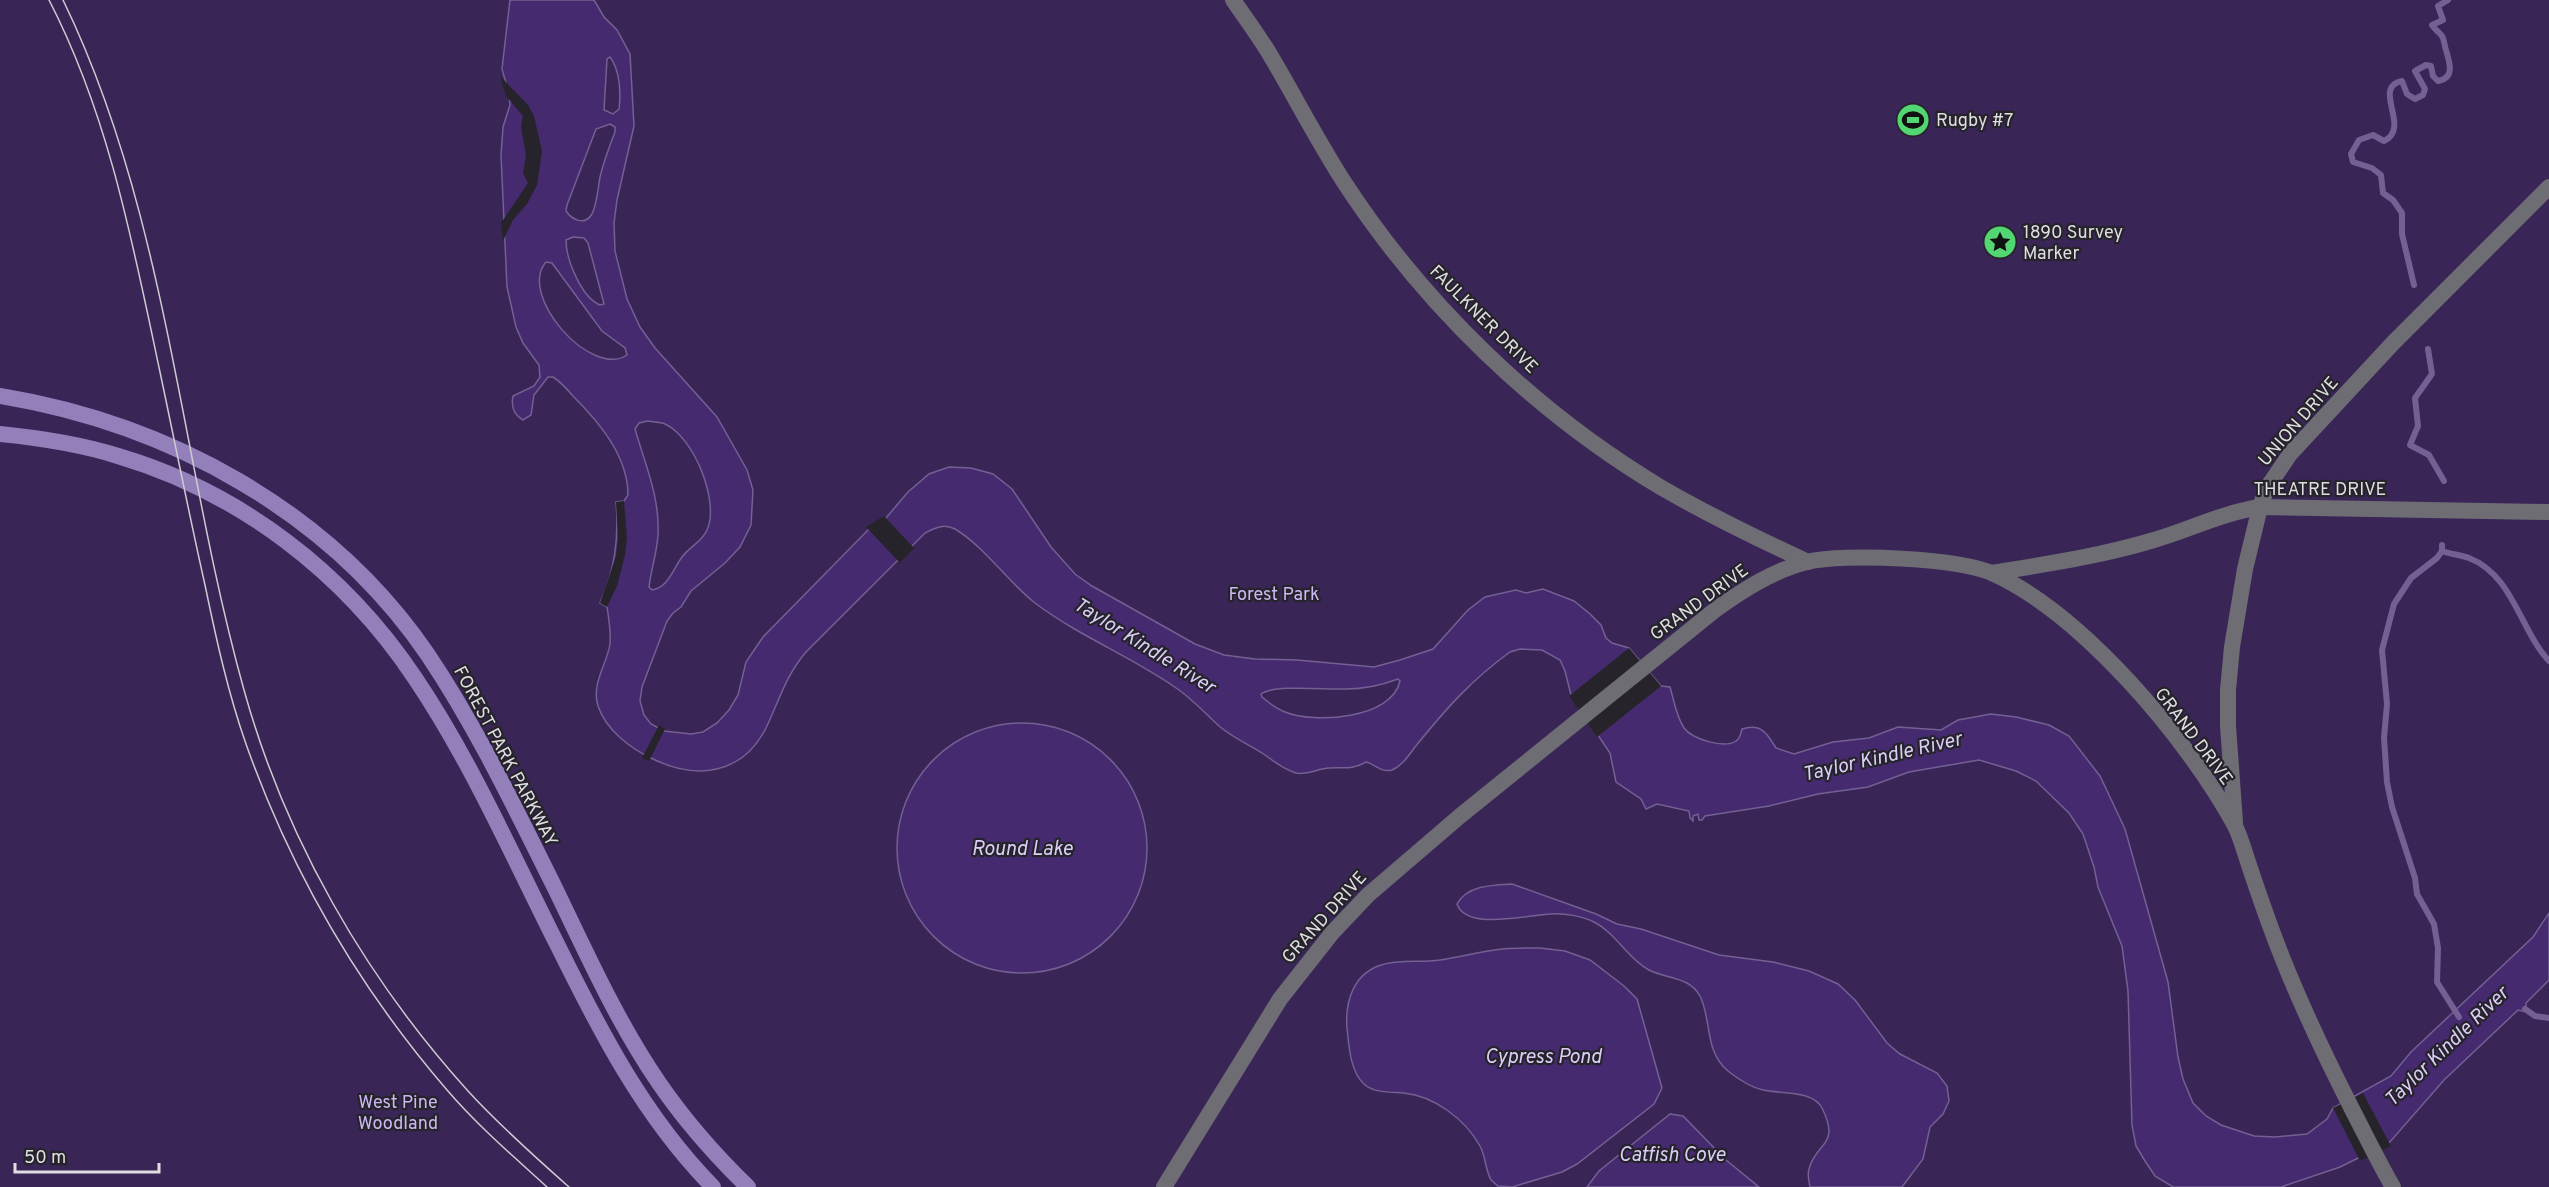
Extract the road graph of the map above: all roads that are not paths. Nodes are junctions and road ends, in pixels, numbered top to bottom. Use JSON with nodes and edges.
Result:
{"nodes":[{"id":1,"x":1233,"y":0,"type":"edge"},
{"id":2,"x":2549,"y":187,"type":"edge"},
{"id":3,"x":0,"y":396,"type":"edge"},
{"id":4,"x":0,"y":434,"type":"edge"},
{"id":5,"x":2260,"y":507,"type":"junction"},
{"id":6,"x":2549,"y":512,"type":"edge"},
{"id":7,"x":1808,"y":562,"type":"junction"},
{"id":8,"x":1992,"y":573,"type":"junction"},
{"id":9,"x":2235,"y":826,"type":"junction"},
{"id":10,"x":713,"y":1187,"type":"edge"},
{"id":11,"x":748,"y":1187,"type":"edge"},
{"id":12,"x":1164,"y":1187,"type":"edge"},
{"id":13,"x":2393,"y":1187,"type":"edge"}],
"edges":[{"from":1,"to":7,"type":"street","name":"FAULKNER DRIVE"},
{"from":2,"to":5,"type":"street","name":"UNION DRIVE"},
{"from":3,"to":11,"type":"main road","name":"FOREST PARK PARKWAY"},
{"from":4,"to":10,"type":"main road"},
{"from":5,"to":6,"type":"street","name":"THEATRE DRIVE"},
{"from":5,"to":8,"type":"street","name":"THEATRE DRIVE"},
{"from":5,"to":9,"type":"street","name":"UNION DRIVE"},
{"from":7,"to":8,"type":"street","name":"GRAND DRIVE"},
{"from":7,"to":12,"type":"street","name":"GRAND DRIVE"},
{"from":8,"to":9,"type":"street","name":"GRAND DRIVE"},
{"from":9,"to":13,"type":"street","name":"GRAND DRIVE"}]}
